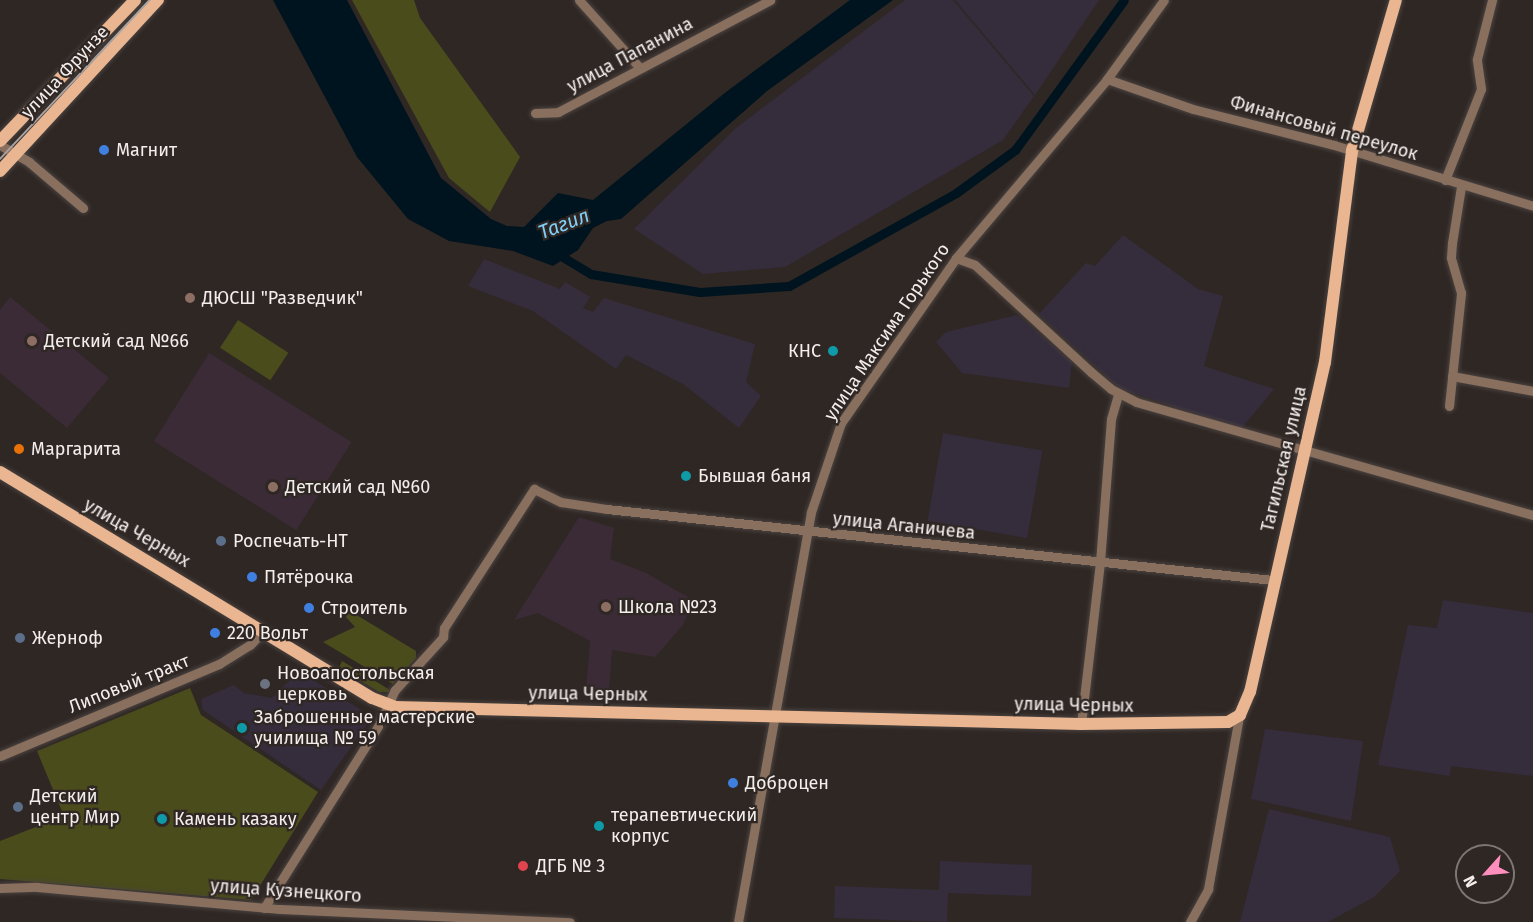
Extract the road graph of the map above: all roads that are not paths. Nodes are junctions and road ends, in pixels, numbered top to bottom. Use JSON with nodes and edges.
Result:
{"nodes":[{"id":1,"x":135,"y":0,"type":"edge"},
{"id":2,"x":158,"y":0,"type":"edge"},
{"id":3,"x":579,"y":0,"type":"edge"},
{"id":4,"x":770,"y":0,"type":"edge"},
{"id":5,"x":1164,"y":0,"type":"edge"},
{"id":6,"x":1396,"y":0,"type":"edge"},
{"id":7,"x":1492,"y":0,"type":"edge"},
{"id":8,"x":640,"y":68,"type":"junction"},
{"id":9,"x":1107,"y":78,"type":"junction"},
{"id":10,"x":536,"y":113,"type":"dead end"},
{"id":11,"x":0,"y":143,"type":"edge"},
{"id":12,"x":1352,"y":151,"type":"junction"},
{"id":13,"x":14,"y":152,"type":"junction"},
{"id":14,"x":0,"y":171,"type":"edge"},
{"id":15,"x":1445,"y":180,"type":"junction"},
{"id":16,"x":1461,"y":187,"type":"junction"},
{"id":17,"x":1533,"y":206,"type":"edge"},
{"id":18,"x":83,"y":208,"type":"dead end"},
{"id":19,"x":956,"y":258,"type":"junction"},
{"id":20,"x":1452,"y":375,"type":"junction"},
{"id":21,"x":1533,"y":391,"type":"edge"},
{"id":22,"x":1118,"y":394,"type":"junction"},
{"id":23,"x":1449,"y":406,"type":"dead end"},
{"id":24,"x":1303,"y":453,"type":"junction"},
{"id":25,"x":0,"y":472,"type":"edge"},
{"id":26,"x":1533,"y":515,"type":"edge"},
{"id":27,"x":807,"y":533,"type":"junction"},
{"id":28,"x":1100,"y":562,"type":"junction"},
{"id":29,"x":1274,"y":580,"type":"junction"},
{"id":30,"x":263,"y":631,"type":"junction"},
{"id":31,"x":388,"y":704,"type":"junction"},
{"id":32,"x":776,"y":716,"type":"junction"},
{"id":33,"x":1239,"y":716,"type":"junction"},
{"id":34,"x":1081,"y":724,"type":"junction"},
{"id":35,"x":0,"y":756,"type":"edge"},
{"id":36,"x":0,"y":888,"type":"edge"},
{"id":37,"x":264,"y":908,"type":"junction"},
{"id":38,"x":570,"y":922,"type":"edge"},
{"id":39,"x":738,"y":922,"type":"edge"},
{"id":40,"x":1190,"y":922,"type":"edge"}],
"edges":[{"from":1,"to":11,"type":"main road","name":"улица Фрунзе"},
{"from":2,"to":13,"type":"main road","name":"улица Фрунзе"},
{"from":3,"to":8,"type":"street"},
{"from":4,"to":8,"type":"street","name":"улица Папанина"},
{"from":5,"to":9,"type":"street","name":"улица Максима Горького"},
{"from":6,"to":12,"type":"main road","name":"Тагильская улица"},
{"from":7,"to":15,"type":"street"},
{"from":8,"to":10,"type":"street","name":"улица Папанина"},
{"from":9,"to":12,"type":"street","name":"Финансовый переулок"},
{"from":9,"to":19,"type":"street","name":"улица Максима Горького"},
{"from":11,"to":13,"type":"street"},
{"from":12,"to":15,"type":"street","name":"Финансовый переулок"},
{"from":12,"to":24,"type":"main road","name":"Тагильская улица"},
{"from":13,"to":14,"type":"main road","name":"улица Фрунзе"},
{"from":13,"to":18,"type":"street"},
{"from":15,"to":16,"type":"street","name":"Финансовый переулок"},
{"from":16,"to":17,"type":"street","name":"Финансовый переулок"},
{"from":16,"to":20,"type":"street"},
{"from":19,"to":22,"type":"street"},
{"from":19,"to":27,"type":"street","name":"улица Максима Горького"},
{"from":20,"to":21,"type":"street"},
{"from":20,"to":23,"type":"street"},
{"from":22,"to":24,"type":"street"},
{"from":22,"to":28,"type":"street"},
{"from":24,"to":26,"type":"street"},
{"from":24,"to":29,"type":"main road","name":"Тагильская улица"},
{"from":25,"to":30,"type":"main road","name":"улица Черных"},
{"from":27,"to":28,"type":"street","name":"улица Аганичева"},
{"from":27,"to":31,"type":"street","name":"улица Аганичева"},
{"from":27,"to":32,"type":"street","name":"улица Максима Горького"},
{"from":28,"to":29,"type":"street","name":"улица Аганичева"},
{"from":28,"to":34,"type":"street"},
{"from":29,"to":33,"type":"main road","name":"Тагильская улица"},
{"from":30,"to":31,"type":"main road","name":"улица Черных"},
{"from":30,"to":35,"type":"street","name":"Липовый тракт"},
{"from":31,"to":32,"type":"main road","name":"улица Черных"},
{"from":31,"to":37,"type":"street"},
{"from":32,"to":34,"type":"main road","name":"улица Черных"},
{"from":32,"to":39,"type":"street","name":"улица Максима Горького"},
{"from":33,"to":34,"type":"main road","name":"улица Черных"},
{"from":33,"to":40,"type":"street","name":"Тагильская улица"},
{"from":36,"to":37,"type":"street","name":"улица Кузнецкого"},
{"from":37,"to":38,"type":"street","name":"улица Кузнецкого"}]}
